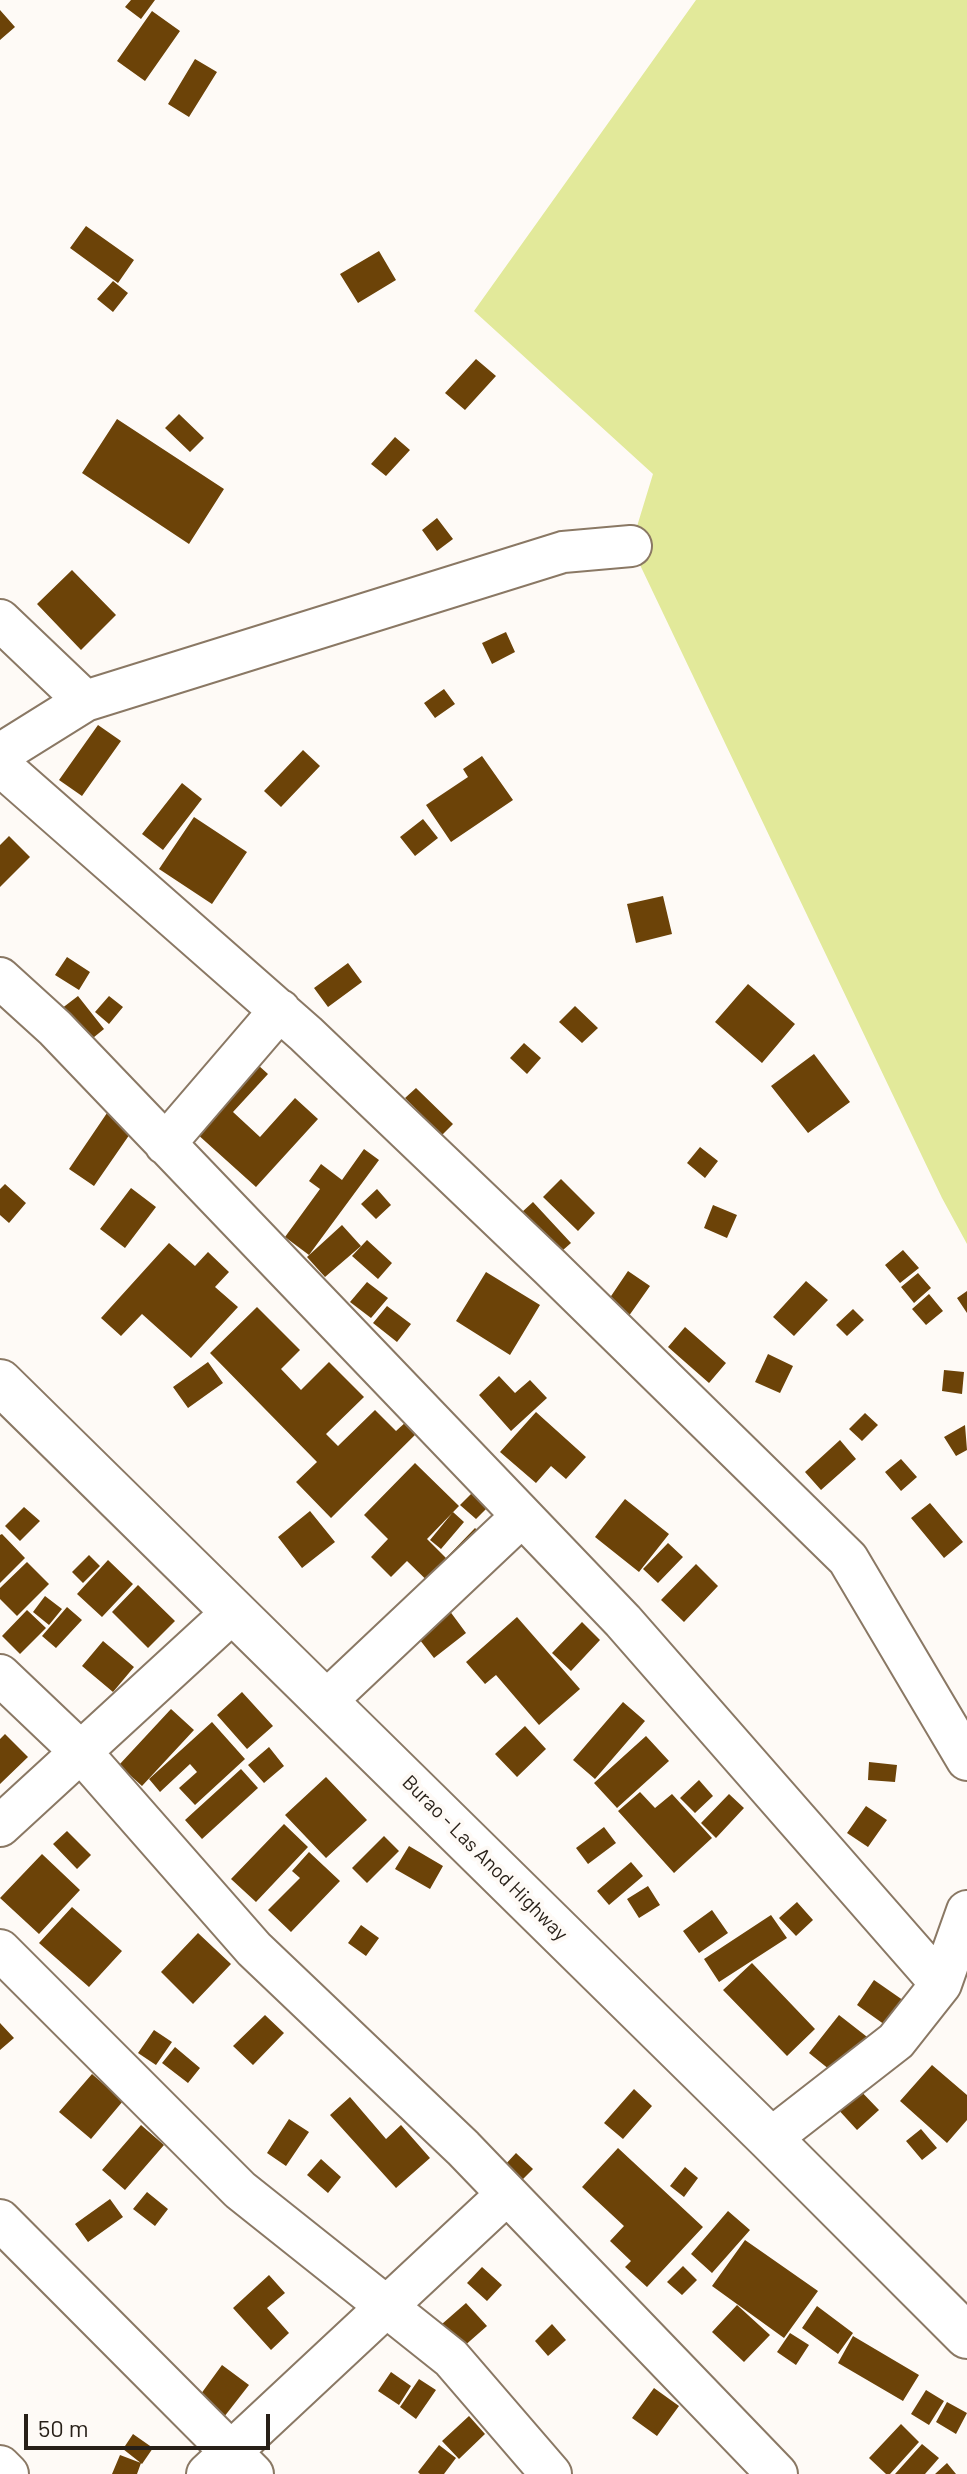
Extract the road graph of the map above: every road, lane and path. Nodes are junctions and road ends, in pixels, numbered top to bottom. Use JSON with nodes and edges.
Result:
{"nodes":[{"id":1,"x":631,"y":546,"type":"dead end"},
{"id":2,"x":0,"y":620,"type":"edge"},
{"id":3,"x":85,"y":701,"type":"junction"},
{"id":4,"x":0,"y":754,"type":"edge"},
{"id":5,"x":0,"y":765,"type":"edge"},
{"id":6,"x":0,"y":978,"type":"edge"},
{"id":7,"x":280,"y":1010,"type":"junction"},
{"id":8,"x":165,"y":1144,"type":"junction"},
{"id":9,"x":0,"y":1382,"type":"edge"},
{"id":10,"x":522,"y":1516,"type":"junction"},
{"id":11,"x":234,"y":1611,"type":"junction"},
{"id":12,"x":0,"y":1675,"type":"edge"},
{"id":13,"x":326,"y":1701,"type":"junction"},
{"id":14,"x":81,"y":1752,"type":"junction"},
{"id":15,"x":967,"y":1760,"type":"edge"},
{"id":16,"x":0,"y":1826,"type":"edge"},
{"id":17,"x":967,"y":1911,"type":"edge"},
{"id":18,"x":0,"y":1950,"type":"edge"},
{"id":19,"x":941,"y":1984,"type":"junction"},
{"id":20,"x":770,"y":2139,"type":"junction"},
{"id":21,"x":507,"y":2194,"type":"junction"},
{"id":22,"x":0,"y":2220,"type":"edge"},
{"id":23,"x":385,"y":2305,"type":"junction"},
{"id":24,"x":967,"y":2336,"type":"edge"},
{"id":25,"x":0,"y":2466,"type":"edge"},
{"id":26,"x":8,"y":2474,"type":"edge"},
{"id":27,"x":207,"y":2474,"type":"edge"},
{"id":28,"x":253,"y":2474,"type":"edge"},
{"id":29,"x":551,"y":2474,"type":"edge"},
{"id":30,"x":777,"y":2474,"type":"edge"}],
"edges":[{"from":1,"to":3,"type":"street"},
{"from":2,"to":3,"type":"street"},
{"from":3,"to":4,"type":"street"},
{"from":5,"to":7,"type":"street"},
{"from":6,"to":8,"type":"street"},
{"from":7,"to":8,"type":"street"},
{"from":7,"to":15,"type":"street"},
{"from":8,"to":10,"type":"street"},
{"from":9,"to":11,"type":"highway","name":"Burao - Las Anod Highway"},
{"from":10,"to":13,"type":"street"},
{"from":10,"to":19,"type":"street"},
{"from":11,"to":13,"type":"highway","name":"Burao - Las Anod Highway"},
{"from":11,"to":14,"type":"street"},
{"from":12,"to":14,"type":"street"},
{"from":13,"to":20,"type":"highway","name":"Burao - Las Anod Highway"},
{"from":14,"to":16,"type":"street"},
{"from":14,"to":21,"type":"street"},
{"from":17,"to":19,"type":"street"},
{"from":18,"to":23,"type":"street"},
{"from":19,"to":20,"type":"street"},
{"from":20,"to":24,"type":"highway","name":"Burao - Las Anod Highway"},
{"from":21,"to":23,"type":"street"},
{"from":21,"to":30,"type":"street"},
{"from":22,"to":28,"type":"street"},
{"from":23,"to":27,"type":"street"},
{"from":23,"to":29,"type":"street"},
{"from":25,"to":26,"type":"street"}]}
